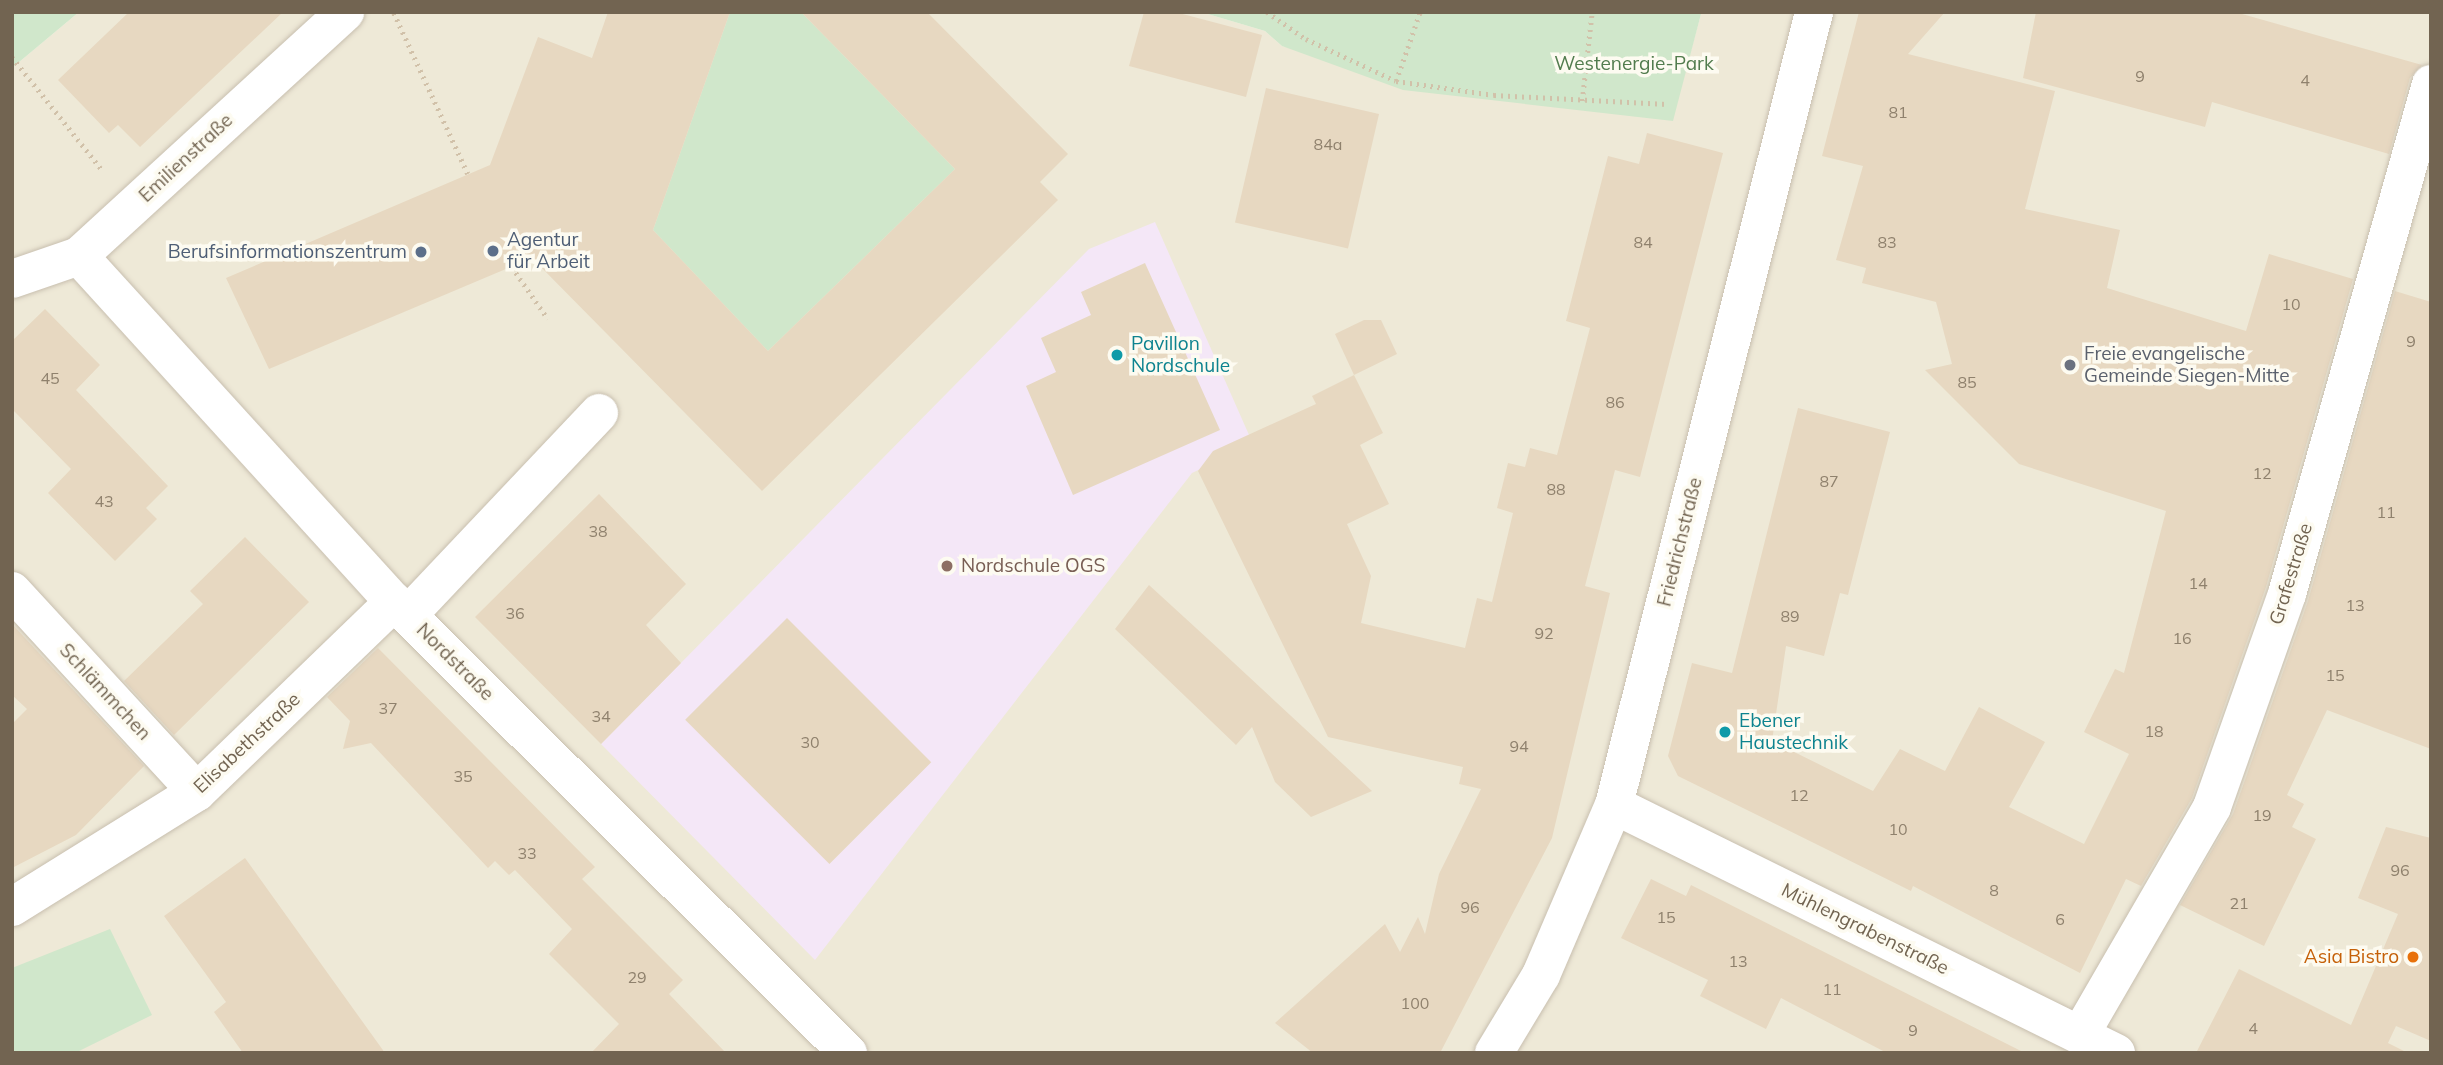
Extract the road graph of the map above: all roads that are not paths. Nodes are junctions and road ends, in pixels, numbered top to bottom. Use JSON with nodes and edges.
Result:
{"nodes":[{"id":1,"x":345,"y":12,"type":"edge"},
{"id":2,"x":1814,"y":12,"type":"edge"},
{"id":3,"x":2431,"y":84,"type":"edge"},
{"id":4,"x":79,"y":256,"type":"junction"},
{"id":5,"x":12,"y":279,"type":"edge"},
{"id":6,"x":599,"y":413,"type":"dead end"},
{"id":7,"x":12,"y":592,"type":"edge"},
{"id":8,"x":401,"y":608,"type":"junction"},
{"id":9,"x":197,"y":792,"type":"junction"},
{"id":10,"x":1614,"y":805,"type":"junction"},
{"id":11,"x":12,"y":907,"type":"edge"},
{"id":12,"x":2080,"y":1035,"type":"junction"},
{"id":13,"x":848,"y":1053,"type":"edge"},
{"id":14,"x":1493,"y":1053,"type":"edge"},
{"id":15,"x":2116,"y":1053,"type":"edge"}],
"edges":[{"from":1,"to":4,"type":"street","name":"Emilienstraße"},
{"from":2,"to":10,"type":"street","name":"Friedrichstraße"},
{"from":3,"to":12,"type":"street","name":"Grafestraße"},
{"from":4,"to":5,"type":"street","name":"Emilienstraße"},
{"from":4,"to":8,"type":"street","name":"Nordstraße"},
{"from":6,"to":8,"type":"street","name":"Elisabethstraße"},
{"from":7,"to":9,"type":"street","name":"Schlämmchen"},
{"from":8,"to":9,"type":"street","name":"Elisabethstraße"},
{"from":8,"to":13,"type":"street","name":"Nordstraße"},
{"from":9,"to":11,"type":"street","name":"Elisabethstraße"},
{"from":10,"to":12,"type":"street","name":"Mühlengrabenstraße"},
{"from":10,"to":14,"type":"street","name":"Friedrichstraße"},
{"from":12,"to":15,"type":"street","name":"Mühlengrabenstraße"}]}
